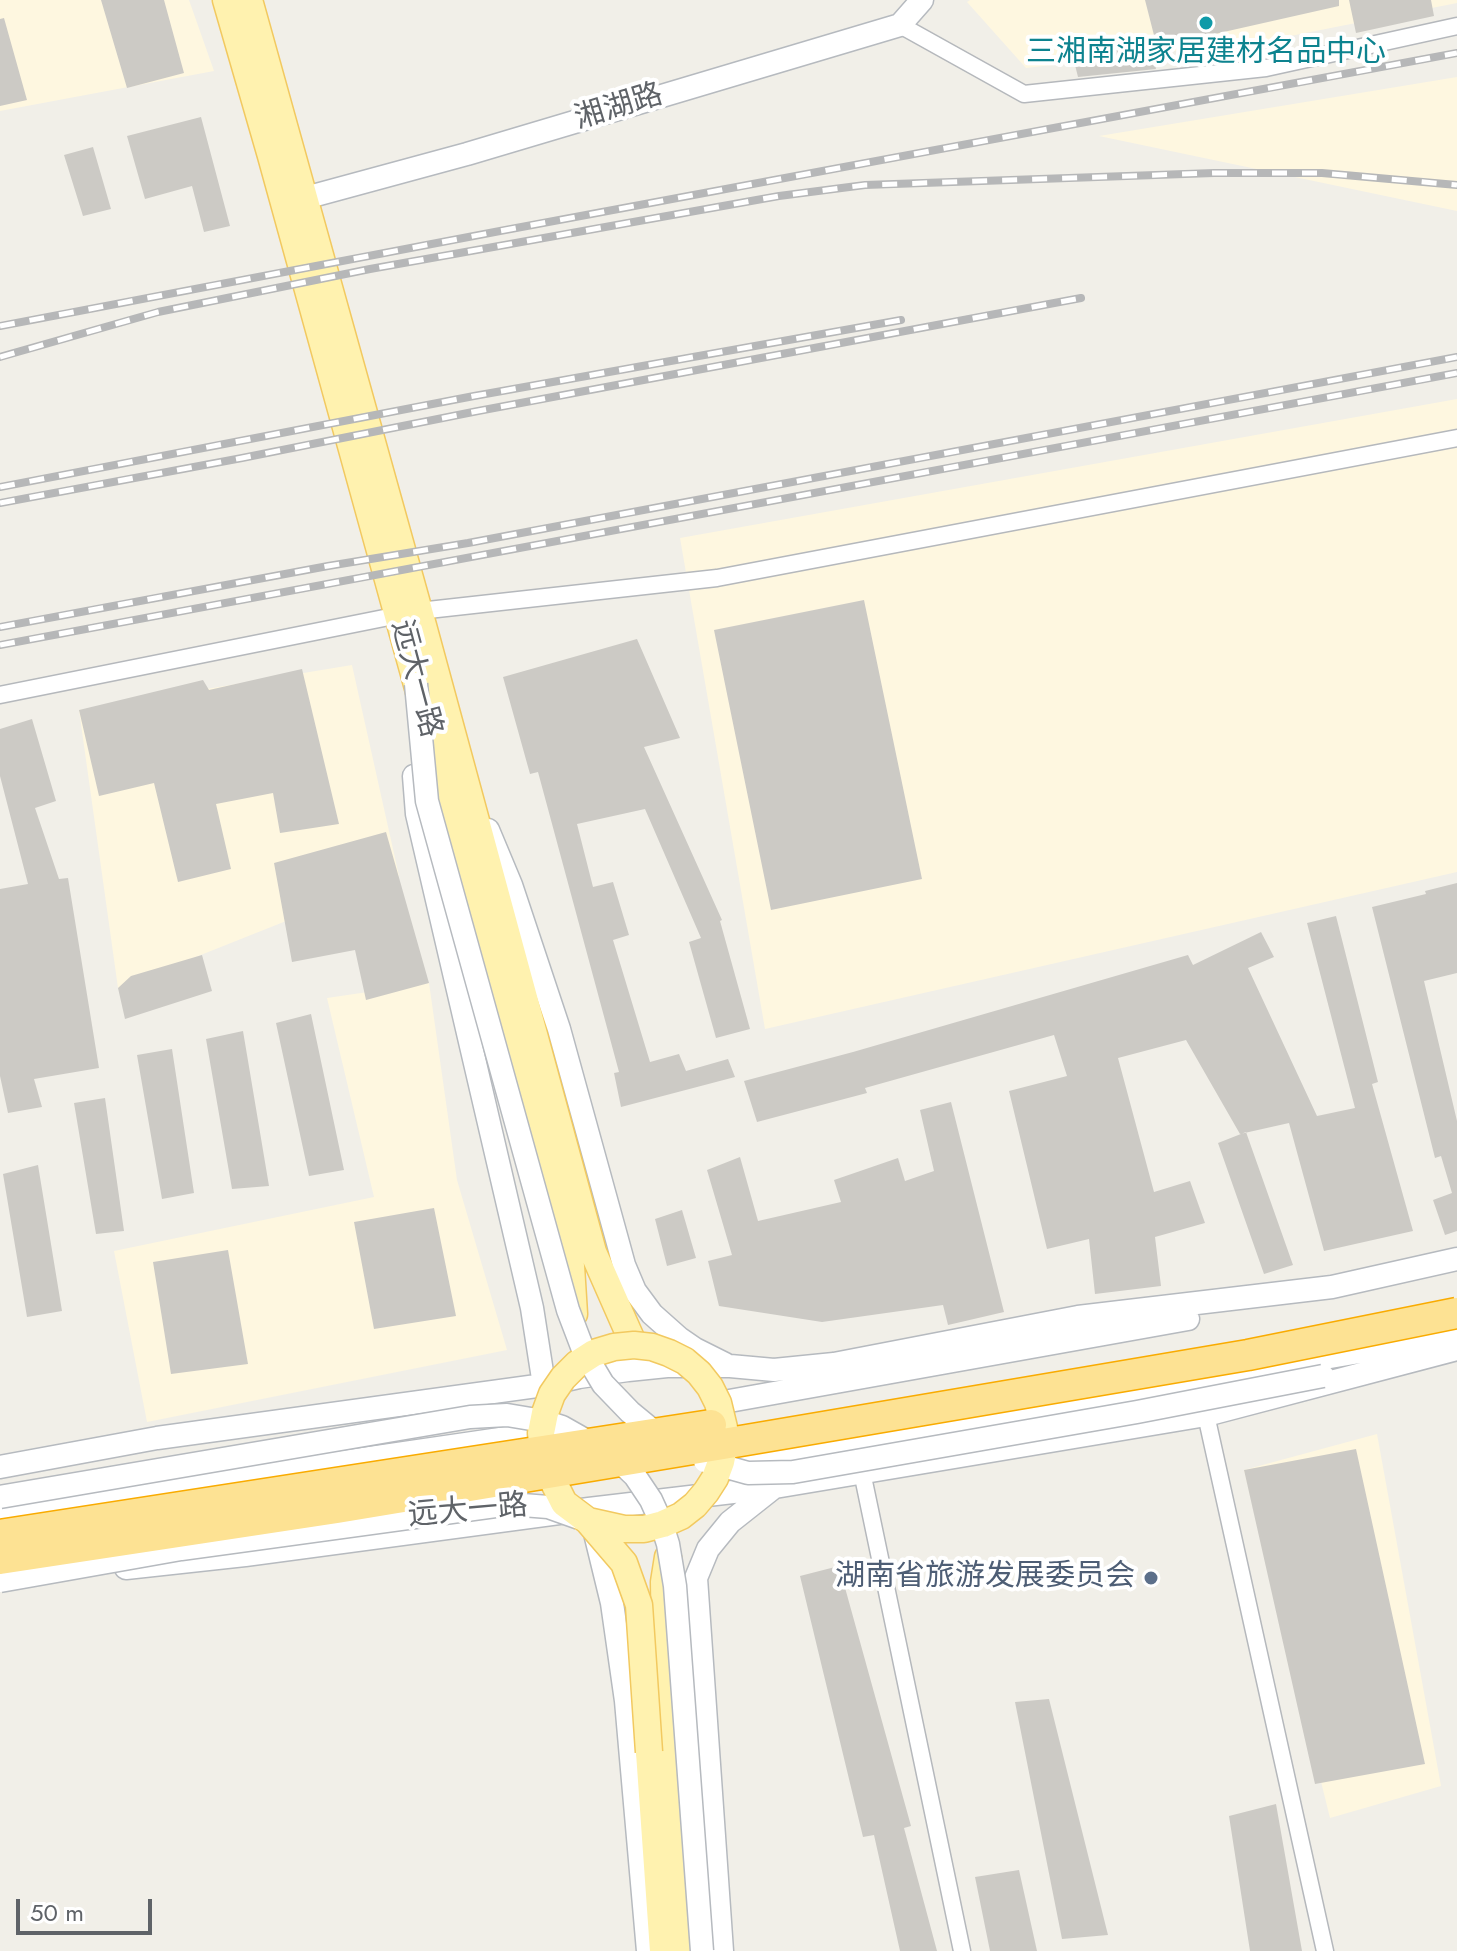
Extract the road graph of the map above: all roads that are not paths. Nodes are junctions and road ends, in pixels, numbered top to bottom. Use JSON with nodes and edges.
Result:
{"nodes":[{"id":1,"x":226,"y":0,"type":"edge"},
{"id":2,"x":249,"y":0,"type":"edge"},
{"id":3,"x":922,"y":0,"type":"edge"},
{"id":4,"x":900,"y":25,"type":"junction"},
{"id":5,"x":1457,"y":26,"type":"edge"},
{"id":6,"x":305,"y":198,"type":"junction"},
{"id":7,"x":1457,"y":438,"type":"edge"},
{"id":8,"x":406,"y":618,"type":"junction"},
{"id":9,"x":416,"y":684,"type":"junction"},
{"id":10,"x":0,"y":695,"type":"edge"},
{"id":11,"x":460,"y":761,"type":"junction"},
{"id":12,"x":1457,"y":1259,"type":"edge"},
{"id":13,"x":1457,"y":1293,"type":"edge"},
{"id":14,"x":1212,"y":1303,"type":"junction"},
{"id":15,"x":1457,"y":1313,"type":"edge"},
{"id":16,"x":634,"y":1345,"type":"junction"},
{"id":17,"x":1454,"y":1345,"type":"edge"},
{"id":18,"x":577,"y":1364,"type":"junction"},
{"id":19,"x":730,"y":1366,"type":"junction"},
{"id":20,"x":544,"y":1385,"type":"junction"},
{"id":21,"x":718,"y":1403,"type":"junction"},
{"id":22,"x":1206,"y":1415,"type":"junction"},
{"id":23,"x":541,"y":1433,"type":"junction"},
{"id":24,"x":721,"y":1462,"type":"junction"},
{"id":25,"x":0,"y":1467,"type":"edge"},
{"id":26,"x":862,"y":1472,"type":"junction"},
{"id":27,"x":775,"y":1487,"type":"junction"},
{"id":28,"x":0,"y":1497,"type":"edge"},
{"id":29,"x":0,"y":1512,"type":"edge"},
{"id":30,"x":588,"y":1515,"type":"junction"},
{"id":31,"x":681,"y":1516,"type":"junction"},
{"id":32,"x":0,"y":1535,"type":"edge"},
{"id":33,"x":0,"y":1559,"type":"edge"},
{"id":34,"x":0,"y":1581,"type":"edge"},
{"id":35,"x":660,"y":1750,"type":"junction"},
{"id":36,"x":648,"y":1951,"type":"edge"},
{"id":37,"x":663,"y":1951,"type":"edge"},
{"id":38,"x":687,"y":1951,"type":"edge"},
{"id":39,"x":702,"y":1951,"type":"edge"},
{"id":40,"x":722,"y":1951,"type":"edge"},
{"id":41,"x":962,"y":1951,"type":"edge"},
{"id":42,"x":1325,"y":1951,"type":"edge"}],
"edges":[{"from":1,"to":8,"type":"main road","name":"远大一路"},
{"from":2,"to":6,"type":"main road","name":"远大一路"},
{"from":3,"to":4,"type":"main road"},
{"from":4,"to":5,"type":"street"},
{"from":4,"to":6,"type":"main road","name":"湘湖路"},
{"from":6,"to":8,"type":"main road","name":"远大一路"},
{"from":7,"to":8,"type":"street"},
{"from":8,"to":9,"type":"main road","name":"远大一路"},
{"from":8,"to":10,"type":"street"},
{"from":8,"to":11,"type":"main road","name":"远大一路"},
{"from":8,"to":20,"type":"main road"},
{"from":9,"to":17,"type":"main road","bridge":true},
{"from":9,"to":18,"type":"main road","name":"远大一路","bridge":true},
{"from":11,"to":16,"type":"main road","name":"远大一路"},
{"from":11,"to":19,"type":"main road"},
{"from":12,"to":14,"type":"main road"},
{"from":13,"to":32,"type":"highway","bridge":true},
{"from":14,"to":19,"type":"main road"},
{"from":14,"to":21,"type":"main road"},
{"from":15,"to":33,"type":"highway","bridge":true},
{"from":16,"to":18,"type":"main road","bridge":true},
{"from":16,"to":21,"type":"main road","bridge":true},
{"from":17,"to":22,"type":"main road"},
{"from":17,"to":24,"type":"main road"},
{"from":18,"to":23,"type":"main road","bridge":true},
{"from":19,"to":20,"type":"main road"},
{"from":20,"to":25,"type":"main road"},
{"from":21,"to":24,"type":"main road","bridge":true},
{"from":22,"to":26,"type":"main road"},
{"from":22,"to":42,"type":"street"},
{"from":23,"to":29,"type":"main road"},
{"from":23,"to":30,"type":"main road","bridge":true},
{"from":24,"to":31,"type":"main road","bridge":true},
{"from":26,"to":27,"type":"main road"},
{"from":26,"to":41,"type":"street"},
{"from":27,"to":30,"type":"main road"},
{"from":27,"to":40,"type":"main road"},
{"from":28,"to":39,"type":"main road","bridge":true},
{"from":30,"to":31,"type":"main road","bridge":true},
{"from":30,"to":34,"type":"main road","name":"远大一路","bridge":true},
{"from":30,"to":35,"type":"main road","bridge":true},
{"from":30,"to":36,"type":"main road"},
{"from":31,"to":35,"type":"main road","bridge":true},
{"from":35,"to":37,"type":"main road"},
{"from":35,"to":38,"type":"main road"}]}
